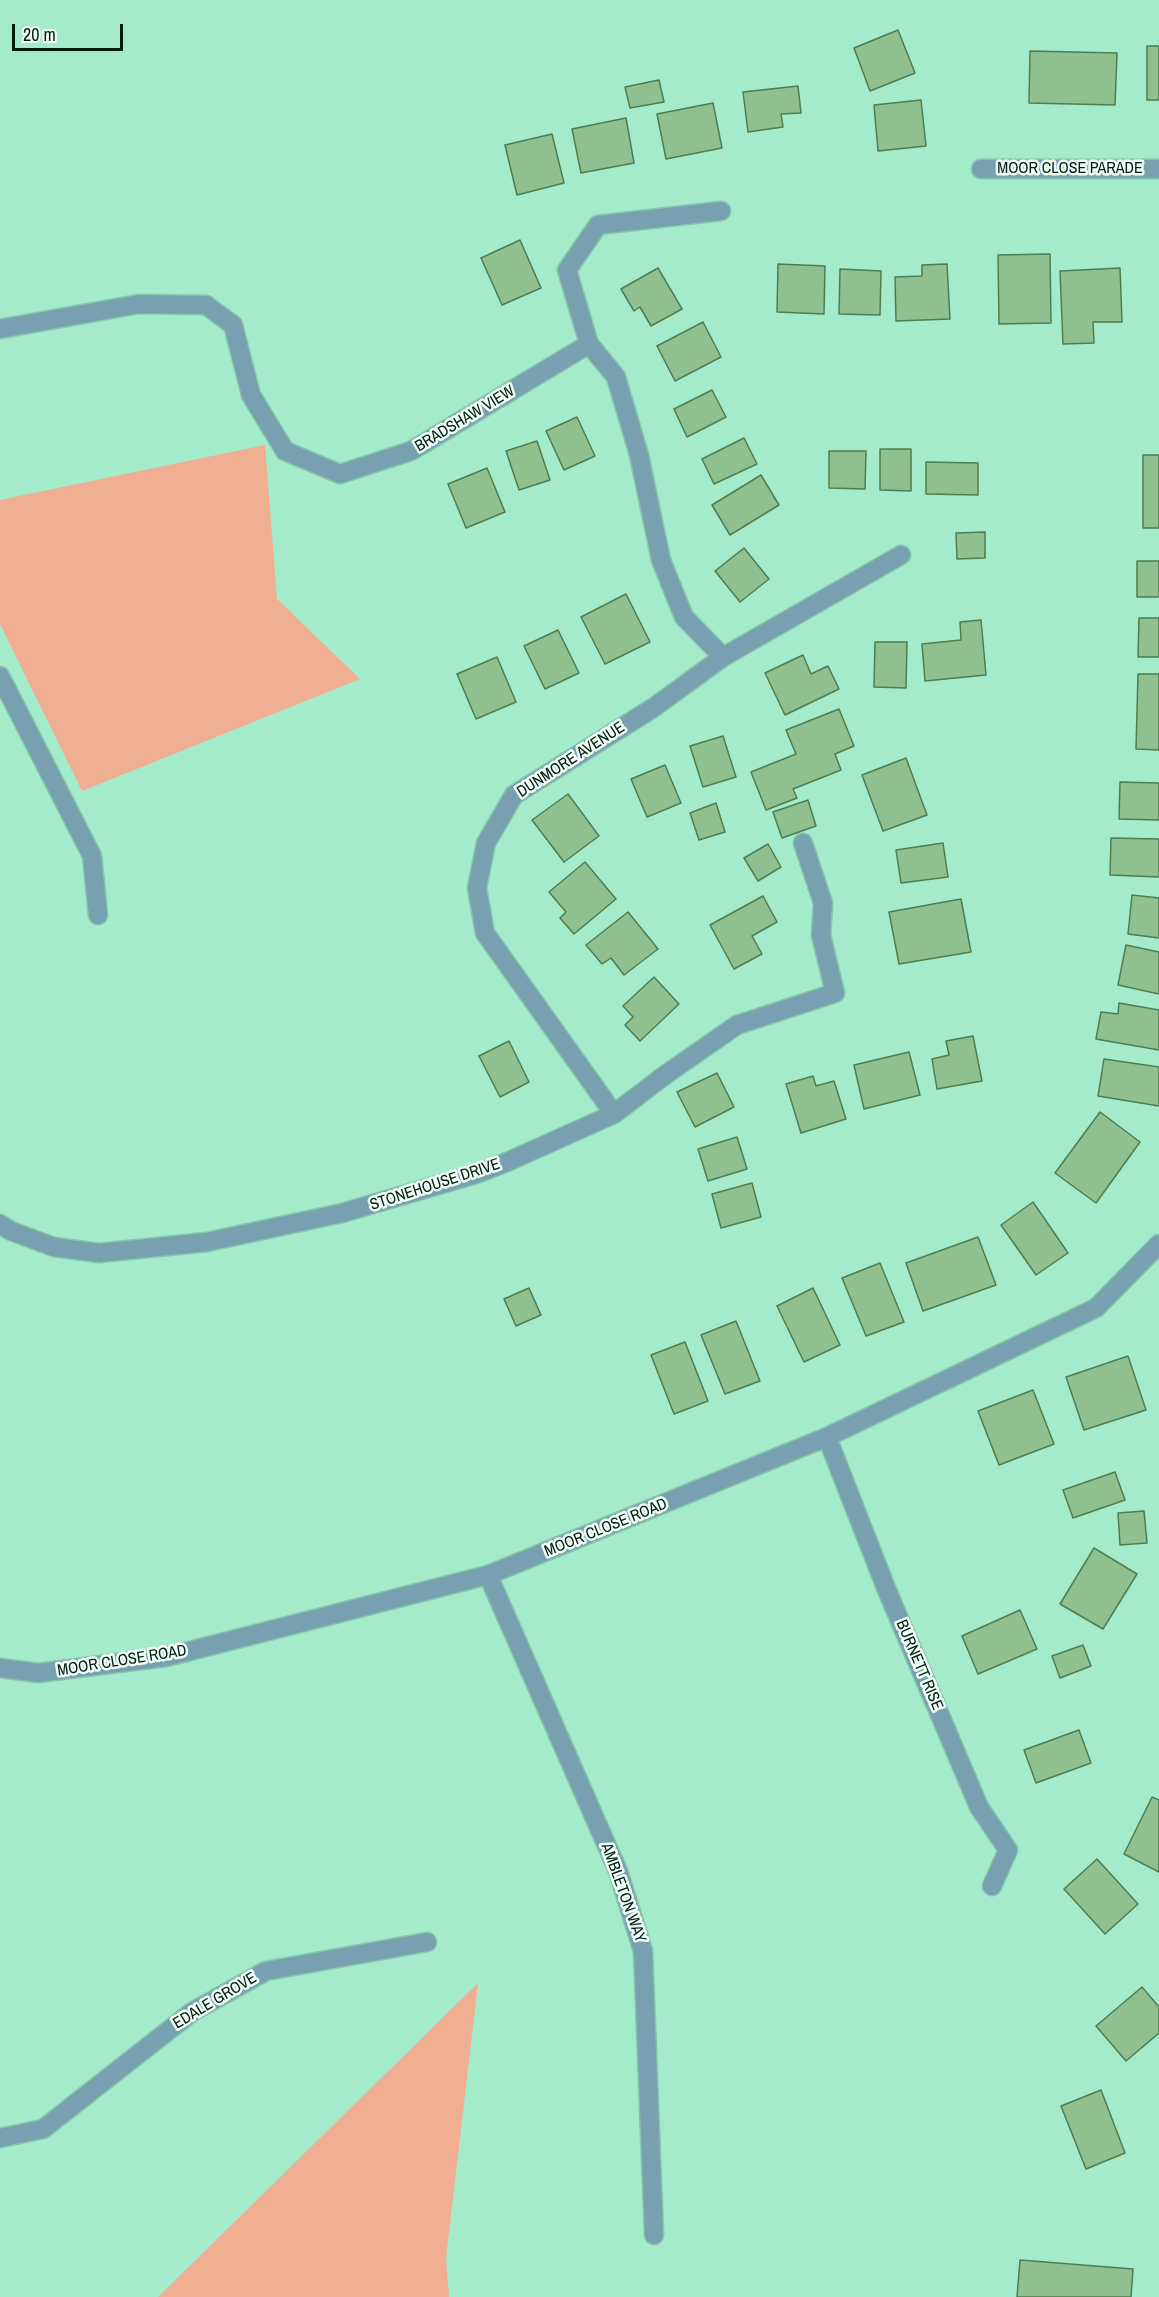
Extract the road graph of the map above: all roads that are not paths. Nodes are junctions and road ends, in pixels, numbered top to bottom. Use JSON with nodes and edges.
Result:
{"nodes":[{"id":1,"x":981,"y":169,"type":"dead end"},
{"id":2,"x":1159,"y":169,"type":"edge"},
{"id":3,"x":721,"y":211,"type":"dead end"},
{"id":4,"x":0,"y":329,"type":"edge"},
{"id":5,"x":589,"y":344,"type":"junction"},
{"id":6,"x":901,"y":555,"type":"dead end"},
{"id":7,"x":723,"y":657,"type":"junction"},
{"id":8,"x":0,"y":676,"type":"edge"},
{"id":9,"x":802,"y":843,"type":"dead end"},
{"id":10,"x":98,"y":915,"type":"dead end"},
{"id":11,"x":614,"y":1114,"type":"junction"},
{"id":12,"x":0,"y":1224,"type":"edge"},
{"id":13,"x":1159,"y":1244,"type":"edge"},
{"id":14,"x":826,"y":1437,"type":"junction"},
{"id":15,"x":488,"y":1575,"type":"junction"},
{"id":16,"x":0,"y":1668,"type":"edge"},
{"id":17,"x":992,"y":1886,"type":"dead end"},
{"id":18,"x":427,"y":1942,"type":"dead end"},
{"id":19,"x":0,"y":2138,"type":"edge"},
{"id":20,"x":654,"y":2235,"type":"dead end"}],
"edges":[{"from":1,"to":2,"type":"street","name":"MOOR CLOSE PARADE"},
{"from":3,"to":5,"type":"street"},
{"from":4,"to":5,"type":"street","name":"BRADSHAW VIEW"},
{"from":5,"to":7,"type":"street"},
{"from":6,"to":7,"type":"street","name":"DUNMORE AVENUE"},
{"from":7,"to":11,"type":"street","name":"DUNMORE AVENUE"},
{"from":8,"to":10,"type":"street"},
{"from":9,"to":11,"type":"street","name":"STONEHOUSE DRIVE"},
{"from":11,"to":12,"type":"street","name":"STONEHOUSE DRIVE"},
{"from":13,"to":14,"type":"street","name":"MOOR CLOSE ROAD"},
{"from":14,"to":15,"type":"street","name":"MOOR CLOSE ROAD"},
{"from":14,"to":17,"type":"street","name":"BURNETT RISE"},
{"from":15,"to":16,"type":"street","name":"MOOR CLOSE ROAD"},
{"from":15,"to":20,"type":"street","name":"AMBLETON WAY"},
{"from":18,"to":19,"type":"street","name":"EDALE GROVE"}]}
